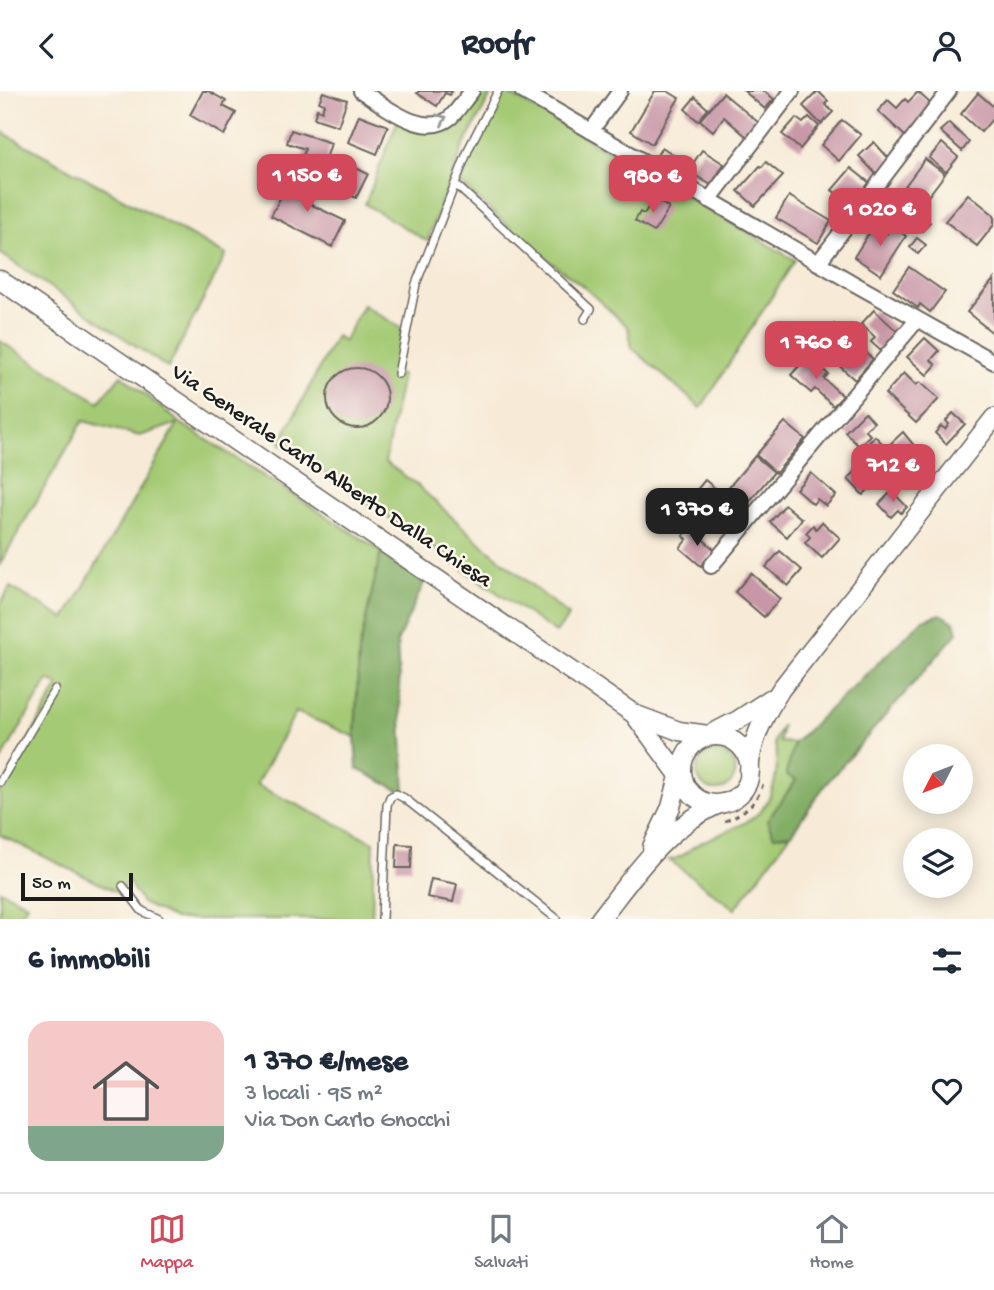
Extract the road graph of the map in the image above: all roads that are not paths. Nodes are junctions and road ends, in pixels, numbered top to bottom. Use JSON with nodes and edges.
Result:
{"nodes":[{"id":1,"x":361,"y":91,"type":"edge"},
{"id":2,"x":472,"y":91,"type":"edge"},
{"id":3,"x":498,"y":91,"type":"edge"},
{"id":4,"x":522,"y":91,"type":"edge"},
{"id":5,"x":620,"y":91,"type":"edge"},
{"id":6,"x":792,"y":91,"type":"edge"},
{"id":7,"x":949,"y":91,"type":"edge"},
{"id":8,"x":591,"y":131,"type":"junction"},
{"id":9,"x":455,"y":184,"type":"junction"},
{"id":10,"x":709,"y":199,"type":"junction"},
{"id":11,"x":818,"y":263,"type":"junction"},
{"id":12,"x":0,"y":280,"type":"edge"},
{"id":13,"x":585,"y":319,"type":"dead end"},
{"id":14,"x":917,"y":320,"type":"junction"},
{"id":15,"x":994,"y":362,"type":"edge"},
{"id":16,"x":398,"y":374,"type":"dead end"},
{"id":17,"x":994,"y":418,"type":"edge"},
{"id":18,"x":711,"y":566,"type":"dead end"},
{"id":19,"x":55,"y":689,"type":"dead end"},
{"id":20,"x":781,"y":689,"type":"junction"},
{"id":21,"x":634,"y":715,"type":"junction"},
{"id":22,"x":709,"y":737,"type":"junction"},
{"id":23,"x":749,"y":772,"type":"junction"},
{"id":24,"x":683,"y":777,"type":"junction"},
{"id":25,"x":0,"y":782,"type":"edge"},
{"id":26,"x":728,"y":801,"type":"junction"},
{"id":27,"x":646,"y":860,"type":"junction"},
{"id":28,"x":123,"y":886,"type":"dead end"},
{"id":29,"x":159,"y":919,"type":"edge"},
{"id":30,"x":382,"y":919,"type":"edge"},
{"id":31,"x":557,"y":919,"type":"edge"},
{"id":32,"x":600,"y":919,"type":"edge"}],
"edges":[{"from":1,"to":2,"type":"street","one_way":true},
{"from":3,"to":9,"type":"lane"},
{"from":4,"to":8,"type":"street"},
{"from":5,"to":8,"type":"street"},
{"from":6,"to":10,"type":"street"},
{"from":7,"to":11,"type":"street"},
{"from":8,"to":10,"type":"street"},
{"from":9,"to":13,"type":"lane"},
{"from":9,"to":16,"type":"lane"},
{"from":10,"to":11,"type":"street"},
{"from":11,"to":14,"type":"street"},
{"from":12,"to":21,"type":"street","name":"Via Generale Carlo Alberto Dalla Chiesa"},
{"from":14,"to":15,"type":"street"},
{"from":14,"to":18,"type":"street"},
{"from":17,"to":20,"type":"street"},
{"from":19,"to":25,"type":"lane"},
{"from":20,"to":22,"type":"street"},
{"from":20,"to":23,"type":"street"},
{"from":21,"to":22,"type":"street","name":"Via Generale Carlo Alberto Dalla Chiesa"},
{"from":21,"to":24,"type":"street","name":"Via Generale Carlo Alberto Dalla Chiesa"},
{"from":22,"to":23,"type":"street"},
{"from":22,"to":24,"type":"street"},
{"from":23,"to":26,"type":"street"},
{"from":24,"to":26,"type":"street"},
{"from":24,"to":27,"type":"street"},
{"from":26,"to":27,"type":"street"},
{"from":27,"to":32,"type":"street"},
{"from":28,"to":29,"type":"lane"},
{"from":30,"to":31,"type":"lane"}]}
